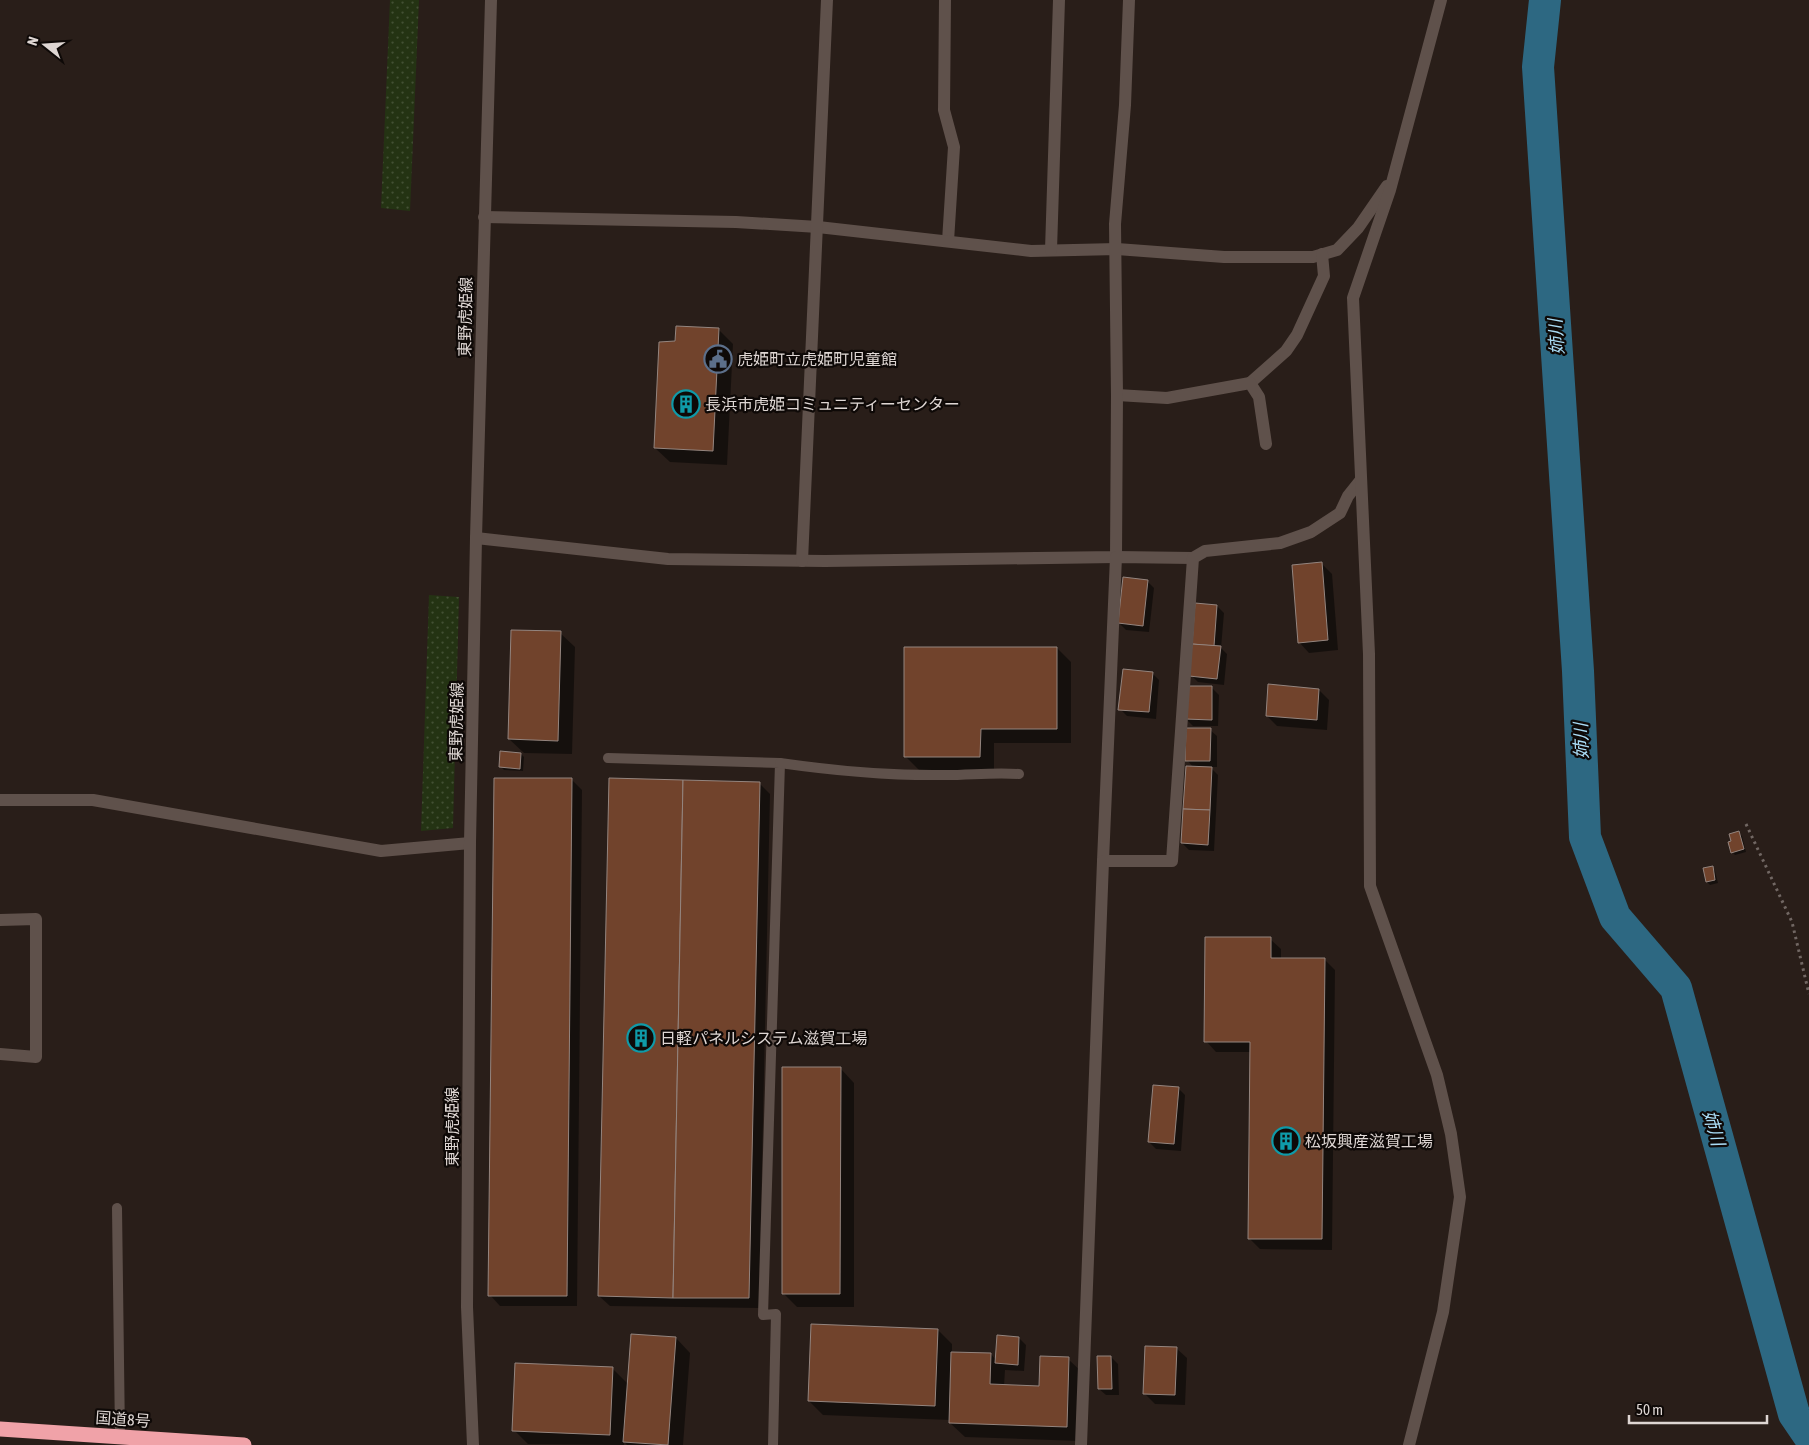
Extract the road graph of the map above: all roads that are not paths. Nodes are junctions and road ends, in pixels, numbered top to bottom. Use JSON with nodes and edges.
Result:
{"nodes":[{"id":1,"x":491,"y":0,"type":"edge"},
{"id":2,"x":827,"y":0,"type":"edge"},
{"id":3,"x":944,"y":0,"type":"edge"},
{"id":4,"x":1059,"y":0,"type":"edge"},
{"id":5,"x":1129,"y":0,"type":"edge"},
{"id":6,"x":1441,"y":0,"type":"edge"},
{"id":7,"x":1393,"y":179,"type":"junction"},
{"id":8,"x":484,"y":217,"type":"junction"},
{"id":9,"x":818,"y":228,"type":"junction"},
{"id":10,"x":948,"y":241,"type":"junction"},
{"id":11,"x":1117,"y":249,"type":"junction"},
{"id":12,"x":1051,"y":250,"type":"junction"},
{"id":13,"x":1322,"y":254,"type":"junction"},
{"id":14,"x":1250,"y":383,"type":"junction"},
{"id":15,"x":1118,"y":395,"type":"junction"},
{"id":16,"x":1266,"y":444,"type":"dead end"},
{"id":17,"x":1360,"y":481,"type":"junction"},
{"id":18,"x":476,"y":538,"type":"junction"},
{"id":19,"x":1116,"y":557,"type":"junction"},
{"id":20,"x":1193,"y":558,"type":"junction"},
{"id":21,"x":802,"y":561,"type":"junction"},
{"id":22,"x":608,"y":758,"type":"dead end"},
{"id":23,"x":780,"y":763,"type":"junction"},
{"id":24,"x":1019,"y":774,"type":"dead end"},
{"id":25,"x":0,"y":800,"type":"edge"},
{"id":26,"x":470,"y":843,"type":"junction"},
{"id":27,"x":1103,"y":861,"type":"junction"},
{"id":28,"x":0,"y":920,"type":"edge"},
{"id":29,"x":0,"y":1054,"type":"edge"},
{"id":30,"x":118,"y":1208,"type":"dead end"},
{"id":31,"x":0,"y":1429,"type":"edge"},
{"id":32,"x":120,"y":1436,"type":"junction"},
{"id":33,"x":191,"y":1440,"type":"edge"},
{"id":34,"x":244,"y":1445,"type":"edge"},
{"id":35,"x":473,"y":1445,"type":"edge"},
{"id":36,"x":772,"y":1445,"type":"edge"},
{"id":37,"x":1081,"y":1445,"type":"edge"},
{"id":38,"x":1409,"y":1445,"type":"edge"}],
"edges":[{"from":1,"to":8,"type":"street","name":"東野虎姫線"},
{"from":2,"to":9,"type":"street"},
{"from":3,"to":10,"type":"street"},
{"from":4,"to":12,"type":"street"},
{"from":5,"to":11,"type":"street"},
{"from":6,"to":7,"type":"street"},
{"from":7,"to":13,"type":"street"},
{"from":7,"to":17,"type":"street"},
{"from":8,"to":9,"type":"street"},
{"from":8,"to":18,"type":"street","name":"東野虎姫線"},
{"from":9,"to":10,"type":"street"},
{"from":9,"to":21,"type":"street"},
{"from":10,"to":12,"type":"street"},
{"from":11,"to":12,"type":"street"},
{"from":11,"to":13,"type":"street"},
{"from":11,"to":15,"type":"street"},
{"from":13,"to":14,"type":"street"},
{"from":14,"to":15,"type":"street"},
{"from":14,"to":16,"type":"street"},
{"from":15,"to":19,"type":"street"},
{"from":17,"to":20,"type":"street"},
{"from":17,"to":38,"type":"street"},
{"from":18,"to":21,"type":"street"},
{"from":18,"to":26,"type":"street","name":"東野虎姫線"},
{"from":19,"to":20,"type":"street"},
{"from":19,"to":21,"type":"street"},
{"from":19,"to":27,"type":"street"},
{"from":20,"to":27,"type":"street"},
{"from":22,"to":23,"type":"lane"},
{"from":23,"to":24,"type":"lane"},
{"from":23,"to":36,"type":"lane"},
{"from":25,"to":26,"type":"street"},
{"from":26,"to":35,"type":"street","name":"東野虎姫線"},
{"from":27,"to":37,"type":"street"},
{"from":28,"to":29,"type":"street"},
{"from":30,"to":32,"type":"lane"},
{"from":31,"to":32,"type":"highway","name":"国道8号"},
{"from":32,"to":33,"type":"highway","name":"国道8号"},
{"from":33,"to":34,"type":"highway","name":"国道8号"}]}
